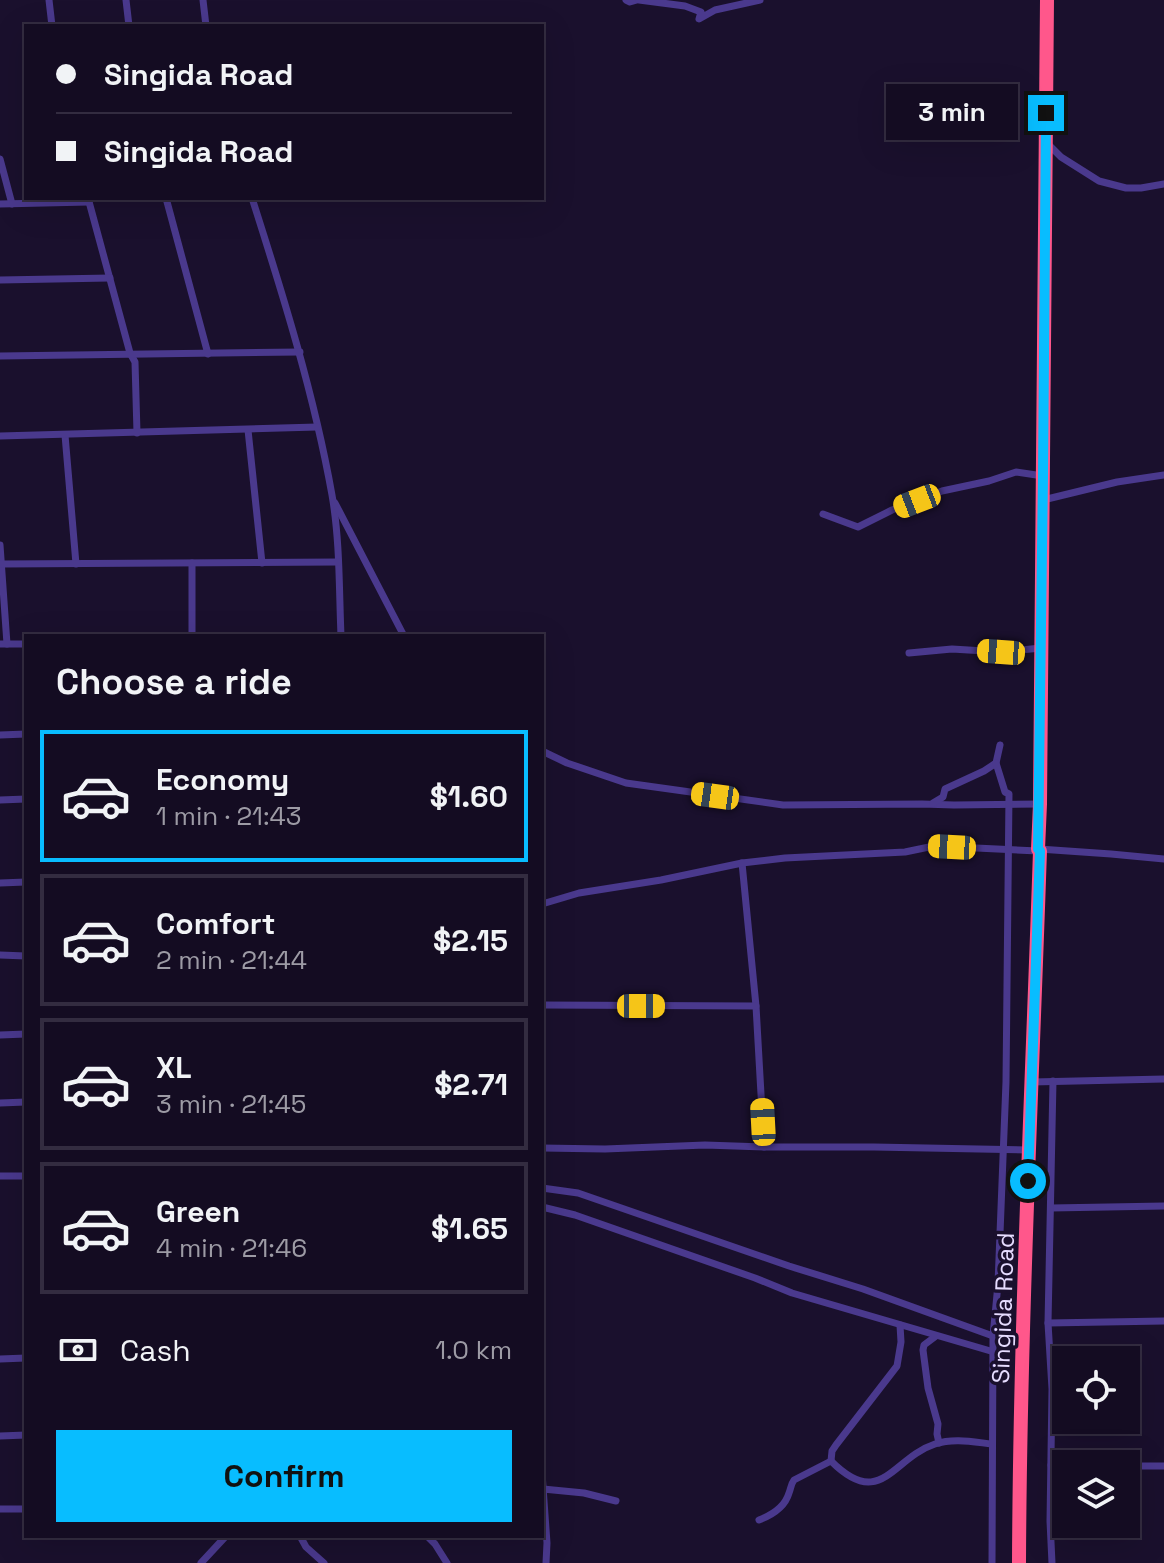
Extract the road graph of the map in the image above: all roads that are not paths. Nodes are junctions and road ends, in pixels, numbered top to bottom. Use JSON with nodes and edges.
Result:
{"nodes":[{"id":1,"x":49,"y":0,"type":"edge"},
{"id":2,"x":126,"y":0,"type":"edge"},
{"id":3,"x":203,"y":0,"type":"edge"},
{"id":4,"x":626,"y":0,"type":"edge"},
{"id":5,"x":638,"y":0,"type":"edge"},
{"id":6,"x":760,"y":0,"type":"edge"},
{"id":7,"x":1047,"y":0,"type":"edge"},
{"id":8,"x":52,"y":24,"type":"edge"},
{"id":9,"x":129,"y":24,"type":"edge"},
{"id":10,"x":206,"y":24,"type":"edge"},
{"id":11,"x":1045,"y":140,"type":"junction"},
{"id":12,"x":0,"y":159,"type":"edge"},
{"id":13,"x":1164,"y":184,"type":"edge"},
{"id":14,"x":88,"y":200,"type":"edge"},
{"id":15,"x":167,"y":200,"type":"edge"},
{"id":16,"x":253,"y":200,"type":"edge"},
{"id":17,"x":0,"y":204,"type":"edge"},
{"id":18,"x":12,"y":204,"type":"junction"},
{"id":19,"x":110,"y":278,"type":"junction"},
{"id":20,"x":0,"y":280,"type":"edge"},
{"id":21,"x":300,"y":352,"type":"junction"},
{"id":22,"x":130,"y":353,"type":"junction"},
{"id":23,"x":208,"y":354,"type":"junction"},
{"id":24,"x":0,"y":356,"type":"edge"},
{"id":25,"x":317,"y":427,"type":"junction"},
{"id":26,"x":248,"y":430,"type":"junction"},
{"id":27,"x":137,"y":433,"type":"junction"},
{"id":28,"x":65,"y":435,"type":"junction"},
{"id":29,"x":0,"y":436,"type":"edge"},
{"id":30,"x":1164,"y":475,"type":"edge"},
{"id":31,"x":1043,"y":476,"type":"junction"},
{"id":32,"x":332,"y":497,"type":"junction"},
{"id":33,"x":1043,"y":500,"type":"junction"},
{"id":34,"x":823,"y":514,"type":"dead end"},
{"id":35,"x":0,"y":545,"type":"edge"},
{"id":36,"x":338,"y":562,"type":"junction"},
{"id":37,"x":192,"y":563,"type":"junction"},
{"id":38,"x":262,"y":563,"type":"junction"},
{"id":39,"x":2,"y":564,"type":"edge"},
{"id":40,"x":76,"y":564,"type":"junction"},
{"id":41,"x":192,"y":634,"type":"edge"},
{"id":42,"x":341,"y":634,"type":"edge"},
{"id":43,"x":403,"y":634,"type":"edge"},
{"id":44,"x":3,"y":644,"type":"edge"},
{"id":45,"x":24,"y":644,"type":"edge"},
{"id":46,"x":1041,"y":648,"type":"junction"},
{"id":47,"x":909,"y":653,"type":"dead end"},
{"id":48,"x":24,"y":734,"type":"edge"},
{"id":49,"x":0,"y":735,"type":"edge"},
{"id":50,"x":1000,"y":745,"type":"dead end"},
{"id":51,"x":544,"y":752,"type":"edge"},
{"id":52,"x":996,"y":763,"type":"junction"},
{"id":53,"x":24,"y":799,"type":"edge"},
{"id":54,"x":0,"y":800,"type":"edge"},
{"id":55,"x":1009,"y":803,"type":"junction"},
{"id":56,"x":932,"y":804,"type":"junction"},
{"id":57,"x":1040,"y":804,"type":"junction"},
{"id":58,"x":1039,"y":850,"type":"junction"},
{"id":59,"x":1010,"y":851,"type":"junction"},
{"id":60,"x":1164,"y":859,"type":"edge"},
{"id":61,"x":742,"y":863,"type":"junction"},
{"id":62,"x":24,"y":882,"type":"edge"},
{"id":63,"x":0,"y":883,"type":"edge"},
{"id":64,"x":544,"y":903,"type":"edge"},
{"id":65,"x":0,"y":955,"type":"edge"},
{"id":66,"x":24,"y":956,"type":"edge"},
{"id":67,"x":544,"y":1005,"type":"edge"},
{"id":68,"x":756,"y":1006,"type":"junction"},
{"id":69,"x":24,"y":1034,"type":"edge"},
{"id":70,"x":0,"y":1035,"type":"edge"},
{"id":71,"x":1164,"y":1079,"type":"edge"},
{"id":72,"x":1053,"y":1081,"type":"junction"},
{"id":73,"x":1032,"y":1082,"type":"junction"},
{"id":74,"x":24,"y":1102,"type":"edge"},
{"id":75,"x":0,"y":1103,"type":"edge"},
{"id":76,"x":764,"y":1147,"type":"junction"},
{"id":77,"x":544,"y":1148,"type":"edge"},
{"id":78,"x":1003,"y":1150,"type":"junction"},
{"id":79,"x":1029,"y":1150,"type":"junction"},
{"id":80,"x":0,"y":1176,"type":"edge"},
{"id":81,"x":24,"y":1176,"type":"edge"},
{"id":82,"x":544,"y":1188,"type":"edge"},
{"id":83,"x":1164,"y":1206,"type":"edge"},
{"id":84,"x":544,"y":1207,"type":"edge"},
{"id":85,"x":1051,"y":1208,"type":"junction"},
{"id":86,"x":1164,"y":1321,"type":"edge"},
{"id":87,"x":1048,"y":1323,"type":"junction"},
{"id":88,"x":900,"y":1325,"type":"junction"},
{"id":89,"x":936,"y":1336,"type":"junction"},
{"id":90,"x":993,"y":1336,"type":"junction"},
{"id":91,"x":994,"y":1352,"type":"junction"},
{"id":92,"x":24,"y":1358,"type":"edge"},
{"id":93,"x":0,"y":1359,"type":"edge"},
{"id":94,"x":24,"y":1435,"type":"edge"},
{"id":95,"x":0,"y":1436,"type":"edge"},
{"id":96,"x":939,"y":1443,"type":"junction"},
{"id":97,"x":992,"y":1444,"type":"junction"},
{"id":98,"x":831,"y":1461,"type":"junction"},
{"id":99,"x":1051,"y":1465,"type":"joint"},
{"id":100,"x":1140,"y":1466,"type":"edge"},
{"id":101,"x":1164,"y":1466,"type":"edge"},
{"id":102,"x":544,"y":1489,"type":"edge"},
{"id":103,"x":616,"y":1501,"type":"dead end"},
{"id":104,"x":544,"y":1502,"type":"edge"},
{"id":105,"x":0,"y":1509,"type":"edge"},
{"id":106,"x":24,"y":1509,"type":"edge"},
{"id":107,"x":759,"y":1520,"type":"dead end"},
{"id":108,"x":224,"y":1538,"type":"edge"},
{"id":109,"x":301,"y":1538,"type":"edge"},
{"id":110,"x":429,"y":1538,"type":"edge"},
{"id":111,"x":201,"y":1563,"type":"edge"},
{"id":112,"x":324,"y":1563,"type":"edge"},
{"id":113,"x":447,"y":1563,"type":"edge"},
{"id":114,"x":546,"y":1563,"type":"edge"},
{"id":115,"x":992,"y":1563,"type":"edge"},
{"id":116,"x":1019,"y":1563,"type":"edge"},
{"id":117,"x":1052,"y":1563,"type":"edge"}],
"edges":[{"from":1,"to":8,"type":"street"},
{"from":2,"to":9,"type":"street"},
{"from":3,"to":10,"type":"street"},
{"from":4,"to":5,"type":"street"},
{"from":5,"to":6,"type":"street"},
{"from":7,"to":11,"type":"highway","name":"Singida Road"},
{"from":11,"to":13,"type":"street"},
{"from":11,"to":31,"type":"highway","name":"Singida Road"},
{"from":12,"to":18,"type":"street"},
{"from":14,"to":18,"type":"street"},
{"from":14,"to":19,"type":"street"},
{"from":15,"to":23,"type":"street"},
{"from":16,"to":21,"type":"street"},
{"from":17,"to":18,"type":"street"},
{"from":19,"to":20,"type":"street"},
{"from":19,"to":22,"type":"street"},
{"from":21,"to":23,"type":"street"},
{"from":21,"to":25,"type":"street"},
{"from":22,"to":23,"type":"street"},
{"from":22,"to":24,"type":"street"},
{"from":22,"to":27,"type":"street"},
{"from":25,"to":26,"type":"street"},
{"from":25,"to":32,"type":"street"},
{"from":26,"to":27,"type":"street"},
{"from":26,"to":38,"type":"street"},
{"from":27,"to":28,"type":"street"},
{"from":28,"to":29,"type":"street"},
{"from":28,"to":40,"type":"street"},
{"from":30,"to":33,"type":"street"},
{"from":31,"to":33,"type":"highway","name":"Singida Road"},
{"from":31,"to":34,"type":"street"},
{"from":32,"to":36,"type":"street"},
{"from":32,"to":43,"type":"street"},
{"from":33,"to":46,"type":"highway","name":"Singida Road"},
{"from":35,"to":39,"type":"street"},
{"from":36,"to":38,"type":"street"},
{"from":36,"to":42,"type":"street"},
{"from":37,"to":38,"type":"street"},
{"from":37,"to":40,"type":"street"},
{"from":37,"to":41,"type":"street"},
{"from":39,"to":40,"type":"street"},
{"from":39,"to":44,"type":"street"},
{"from":44,"to":45,"type":"street"},
{"from":46,"to":47,"type":"street"},
{"from":46,"to":57,"type":"highway","name":"Singida Road"},
{"from":48,"to":49,"type":"street"},
{"from":50,"to":52,"type":"street"},
{"from":51,"to":56,"type":"street"},
{"from":52,"to":55,"type":"street"},
{"from":52,"to":56,"type":"street"},
{"from":53,"to":54,"type":"street"},
{"from":55,"to":56,"type":"street"},
{"from":55,"to":57,"type":"street"},
{"from":55,"to":59,"type":"street"},
{"from":57,"to":58,"type":"highway","name":"Singida Road"},
{"from":58,"to":59,"type":"street"},
{"from":58,"to":60,"type":"street"},
{"from":58,"to":73,"type":"highway","name":"Singida Road"},
{"from":59,"to":61,"type":"street"},
{"from":59,"to":78,"type":"street"},
{"from":61,"to":64,"type":"street"},
{"from":61,"to":68,"type":"street"},
{"from":62,"to":63,"type":"street"},
{"from":65,"to":66,"type":"street"},
{"from":67,"to":68,"type":"street"},
{"from":68,"to":76,"type":"street"},
{"from":69,"to":70,"type":"street"},
{"from":71,"to":72,"type":"street"},
{"from":72,"to":73,"type":"street"},
{"from":72,"to":85,"type":"street"},
{"from":73,"to":79,"type":"highway","name":"Singida Road"},
{"from":74,"to":75,"type":"street"},
{"from":76,"to":77,"type":"street"},
{"from":76,"to":78,"type":"street"},
{"from":78,"to":79,"type":"street"},
{"from":78,"to":90,"type":"street"},
{"from":79,"to":116,"type":"highway","name":"Singida Road"},
{"from":80,"to":81,"type":"street"},
{"from":82,"to":90,"type":"street"},
{"from":83,"to":85,"type":"street"},
{"from":84,"to":88,"type":"street"},
{"from":85,"to":87,"type":"street"},
{"from":86,"to":87,"type":"street"},
{"from":87,"to":99,"type":"street"},
{"from":88,"to":89,"type":"street"},
{"from":88,"to":98,"type":"street"},
{"from":89,"to":91,"type":"street"},
{"from":89,"to":96,"type":"street"},
{"from":90,"to":91,"type":"street"},
{"from":91,"to":97,"type":"street"},
{"from":92,"to":93,"type":"street"},
{"from":94,"to":95,"type":"street"},
{"from":96,"to":97,"type":"street"},
{"from":96,"to":98,"type":"street"},
{"from":97,"to":115,"type":"street"},
{"from":98,"to":107,"type":"street"},
{"from":99,"to":117,"type":"street"},
{"from":100,"to":101,"type":"street"},
{"from":102,"to":103,"type":"street"},
{"from":104,"to":114,"type":"street"},
{"from":105,"to":106,"type":"street"},
{"from":108,"to":111,"type":"street"},
{"from":109,"to":112,"type":"street"},
{"from":110,"to":113,"type":"street"}]}
